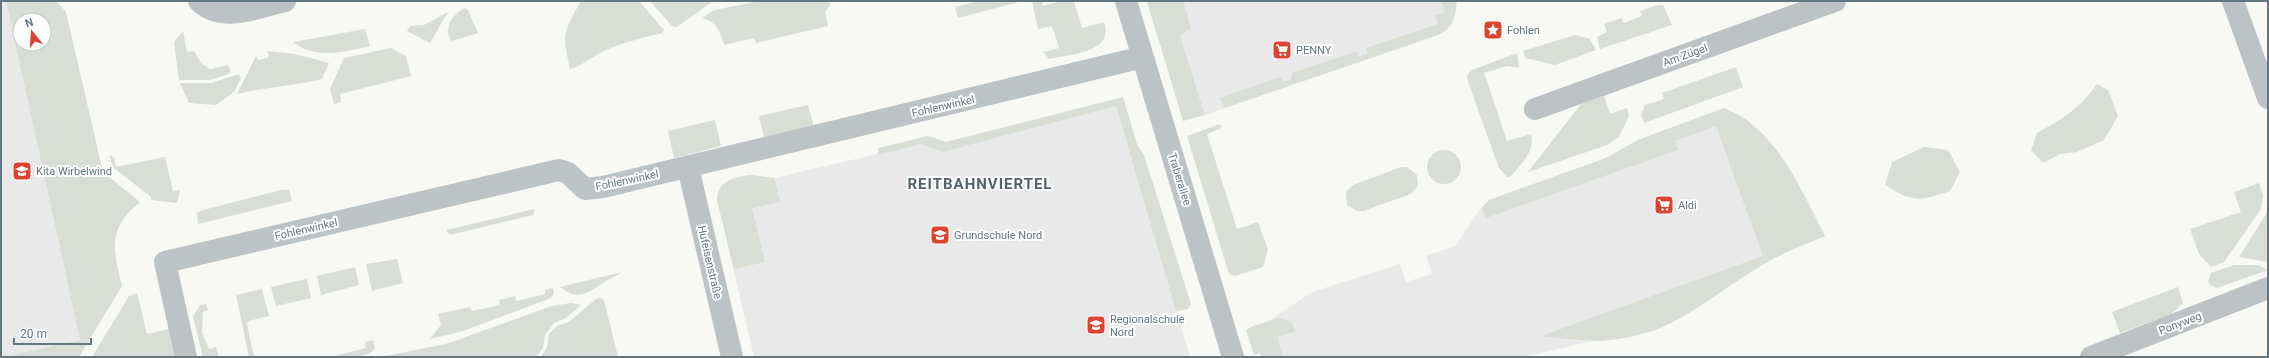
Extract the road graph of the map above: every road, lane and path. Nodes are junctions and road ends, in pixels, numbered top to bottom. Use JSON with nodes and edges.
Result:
{"nodes":[{"id":1,"x":199,"y":1,"type":"edge"},
{"id":2,"x":285,"y":1,"type":"edge"},
{"id":3,"x":1126,"y":1,"type":"edge"},
{"id":4,"x":1835,"y":1,"type":"edge"},
{"id":5,"x":2233,"y":1,"type":"edge"},
{"id":6,"x":1143,"y":58,"type":"junction"},
{"id":7,"x":2268,"y":98,"type":"edge"},
{"id":8,"x":1535,"y":108,"type":"dead end"},
{"id":9,"x":688,"y":167,"type":"junction"},
{"id":10,"x":2268,"y":288,"type":"edge"},
{"id":11,"x":186,"y":357,"type":"edge"},
{"id":12,"x":732,"y":357,"type":"edge"},
{"id":13,"x":1233,"y":357,"type":"edge"},
{"id":14,"x":2091,"y":357,"type":"edge"}],
"edges":[{"from":1,"to":2,"type":"street"},
{"from":3,"to":6,"type":"street","name":"Traberallee"},
{"from":4,"to":8,"type":"street","name":"Am Zügel"},
{"from":5,"to":7,"type":"street"},
{"from":6,"to":9,"type":"street","name":"Fohlenwinkel"},
{"from":6,"to":13,"type":"street","name":"Traberallee"},
{"from":9,"to":11,"type":"street","name":"Fohlenwinkel"},
{"from":9,"to":12,"type":"street","name":"Hufeisenstraße"},
{"from":10,"to":14,"type":"street","name":"Ponyweg"}]}
